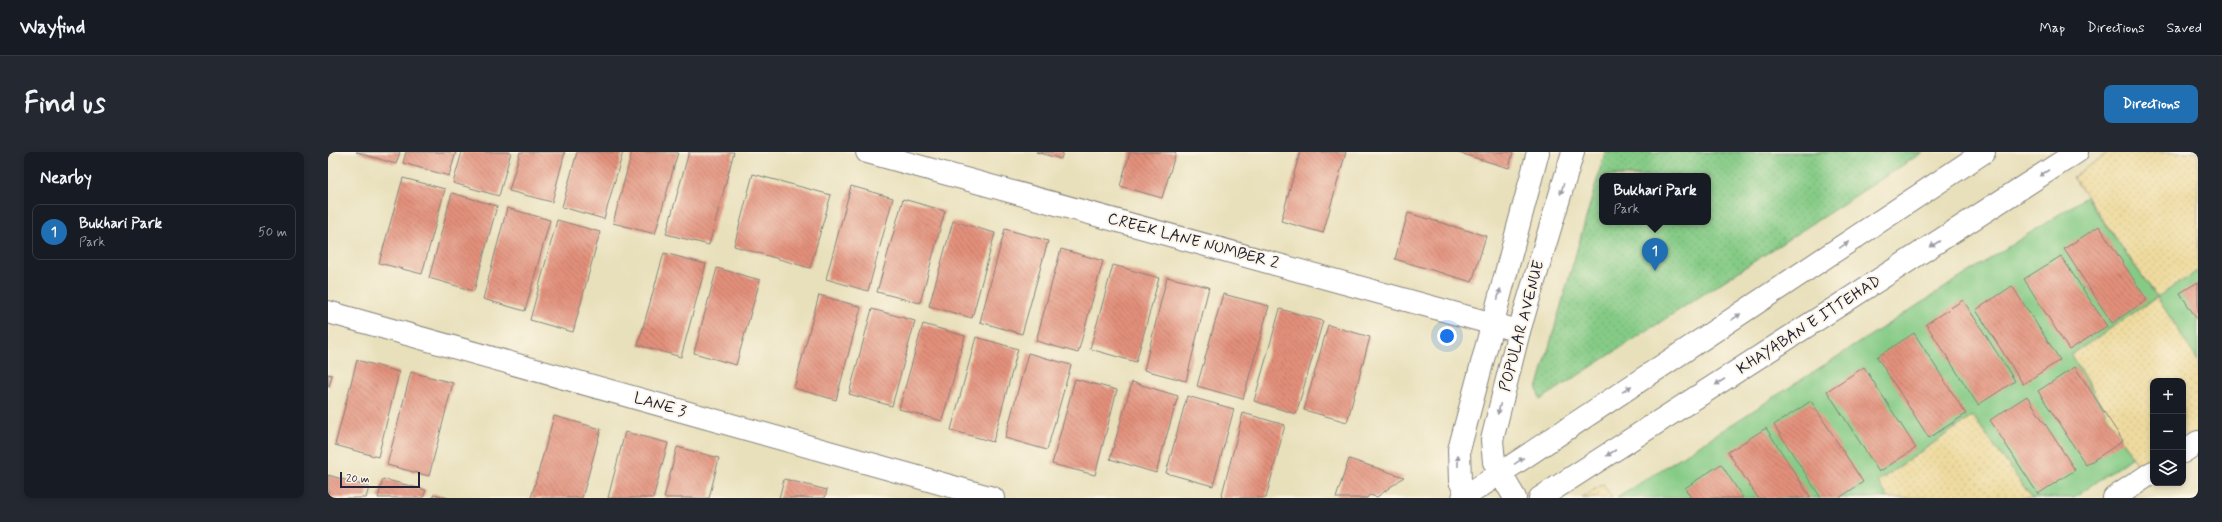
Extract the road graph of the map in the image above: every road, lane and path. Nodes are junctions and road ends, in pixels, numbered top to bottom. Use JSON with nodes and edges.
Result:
{"nodes":[{"id":1,"x":867,"y":152,"type":"edge"},
{"id":2,"x":1538,"y":152,"type":"edge"},
{"id":3,"x":1573,"y":152,"type":"edge"},
{"id":4,"x":1984,"y":152,"type":"edge"},
{"id":5,"x":2077,"y":152,"type":"edge"},
{"id":6,"x":328,"y":312,"type":"edge"},
{"id":7,"x":1491,"y":322,"type":"junction"},
{"id":8,"x":1518,"y":331,"type":"junction"},
{"id":9,"x":2198,"y":442,"type":"edge"},
{"id":10,"x":2186,"y":450,"type":"edge"},
{"id":11,"x":1501,"y":474,"type":"junction"},
{"id":12,"x":2150,"y":474,"type":"edge"},
{"id":13,"x":1466,"y":497,"type":"edge"},
{"id":14,"x":993,"y":498,"type":"edge"},
{"id":15,"x":1515,"y":498,"type":"edge"},
{"id":16,"x":1540,"y":498,"type":"edge"},
{"id":17,"x":2114,"y":498,"type":"edge"}],
"edges":[{"from":1,"to":7,"type":"street","name":"CREEK LANE NUMBER 2"},
{"from":7,"to":2,"type":"street","name":"POPULAR AVENUE","one_way":true},
{"from":3,"to":8,"type":"street","name":"POPULAR AVENUE","one_way":true},
{"from":11,"to":4,"type":"street","one_way":true},
{"from":5,"to":16,"type":"street","name":"KHAYABAN E ITTEHAD","one_way":true},
{"from":6,"to":14,"type":"street","name":"LANE 3"},
{"from":7,"to":8,"type":"street","name":"CREEK LANE NUMBER 2"},
{"from":13,"to":7,"type":"street","name":"POPULAR AVENUE","one_way":true},
{"from":8,"to":11,"type":"street","name":"POPULAR AVENUE","one_way":true},
{"from":9,"to":10,"type":"street"},
{"from":11,"to":13,"type":"street"},
{"from":11,"to":15,"type":"street","name":"POPULAR AVENUE"},
{"from":12,"to":17,"type":"street"}]}
